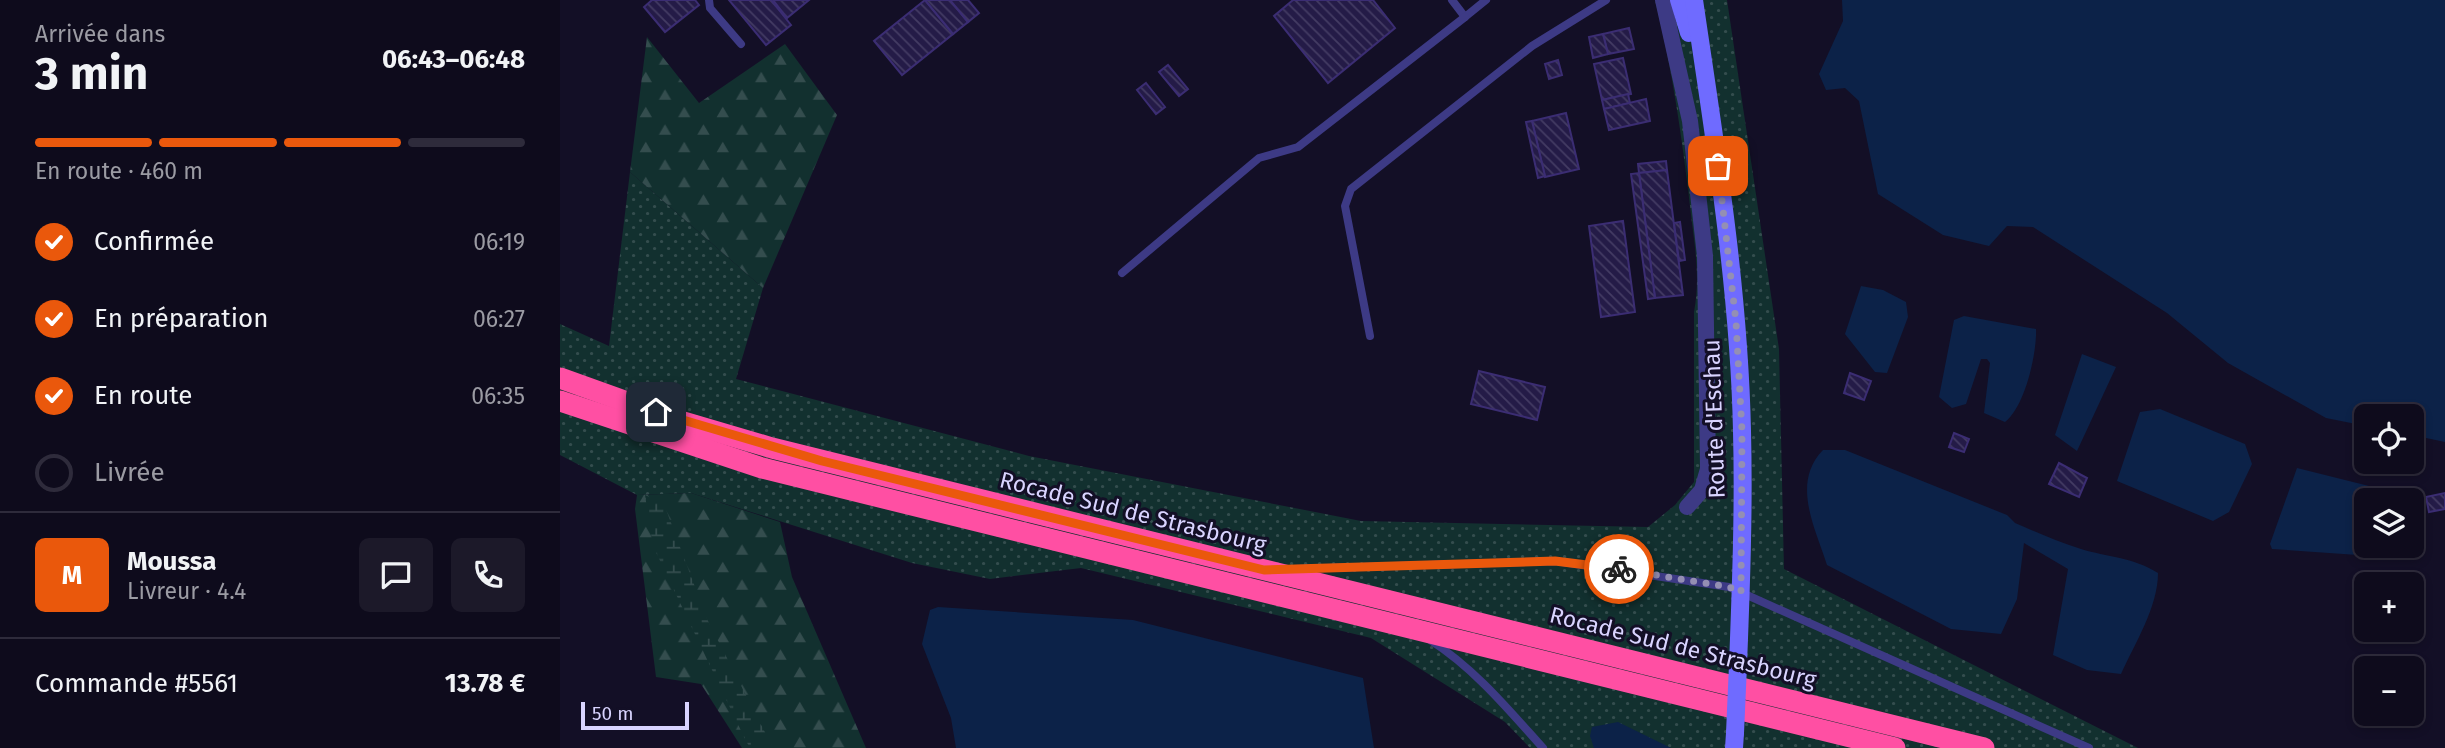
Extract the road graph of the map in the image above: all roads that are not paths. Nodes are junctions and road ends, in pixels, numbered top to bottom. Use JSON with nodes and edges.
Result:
{"nodes":[{"id":1,"x":709,"y":0,"type":"edge"},
{"id":2,"x":1451,"y":0,"type":"edge"},
{"id":3,"x":1486,"y":0,"type":"edge"},
{"id":4,"x":1606,"y":0,"type":"edge"},
{"id":5,"x":1663,"y":0,"type":"edge"},
{"id":6,"x":1679,"y":0,"type":"edge"},
{"id":7,"x":1694,"y":0,"type":"edge"},
{"id":8,"x":1465,"y":17,"type":"junction"},
{"id":9,"x":741,"y":44,"type":"dead end"},
{"id":10,"x":1706,"y":90,"type":"junction"},
{"id":11,"x":1122,"y":273,"type":"dead end"},
{"id":12,"x":1370,"y":335,"type":"dead end"},
{"id":13,"x":560,"y":378,"type":"edge"},
{"id":14,"x":560,"y":401,"type":"edge"},
{"id":15,"x":1687,"y":507,"type":"dead end"},
{"id":16,"x":1264,"y":570,"type":"junction"},
{"id":17,"x":1741,"y":592,"type":"junction"},
{"id":18,"x":1388,"y":623,"type":"junction"},
{"id":19,"x":1734,"y":740,"type":"edge"},
{"id":20,"x":1543,"y":748,"type":"edge"},
{"id":21,"x":1895,"y":748,"type":"edge"},
{"id":22,"x":1984,"y":748,"type":"edge"},
{"id":23,"x":2089,"y":748,"type":"edge"}],
"edges":[{"from":1,"to":9,"type":"lane"},
{"from":2,"to":8,"type":"lane"},
{"from":3,"to":8,"type":"lane"},
{"from":4,"to":12,"type":"lane"},
{"from":5,"to":15,"type":"street","name":"Route d'Eschau"},
{"from":6,"to":10,"type":"main road","name":"Route d'Eschau"},
{"from":7,"to":10,"type":"main road","name":"Route d'Eschau"},
{"from":8,"to":11,"type":"lane"},
{"from":10,"to":17,"type":"main road","name":"Route d'Eschau"},
{"from":13,"to":16,"type":"highway","name":"Rocade Sud de Strasbourg"},
{"from":14,"to":18,"type":"highway","name":"Rocade Sud de Strasbourg"},
{"from":16,"to":17,"type":"lane"},
{"from":16,"to":22,"type":"highway","name":"Rocade Sud de Strasbourg"},
{"from":17,"to":19,"type":"main road","name":"Route d'Eschau","bridge":true},
{"from":17,"to":23,"type":"lane"},
{"from":18,"to":20,"type":"lane"},
{"from":18,"to":21,"type":"highway","name":"Rocade Sud de Strasbourg"}]}
